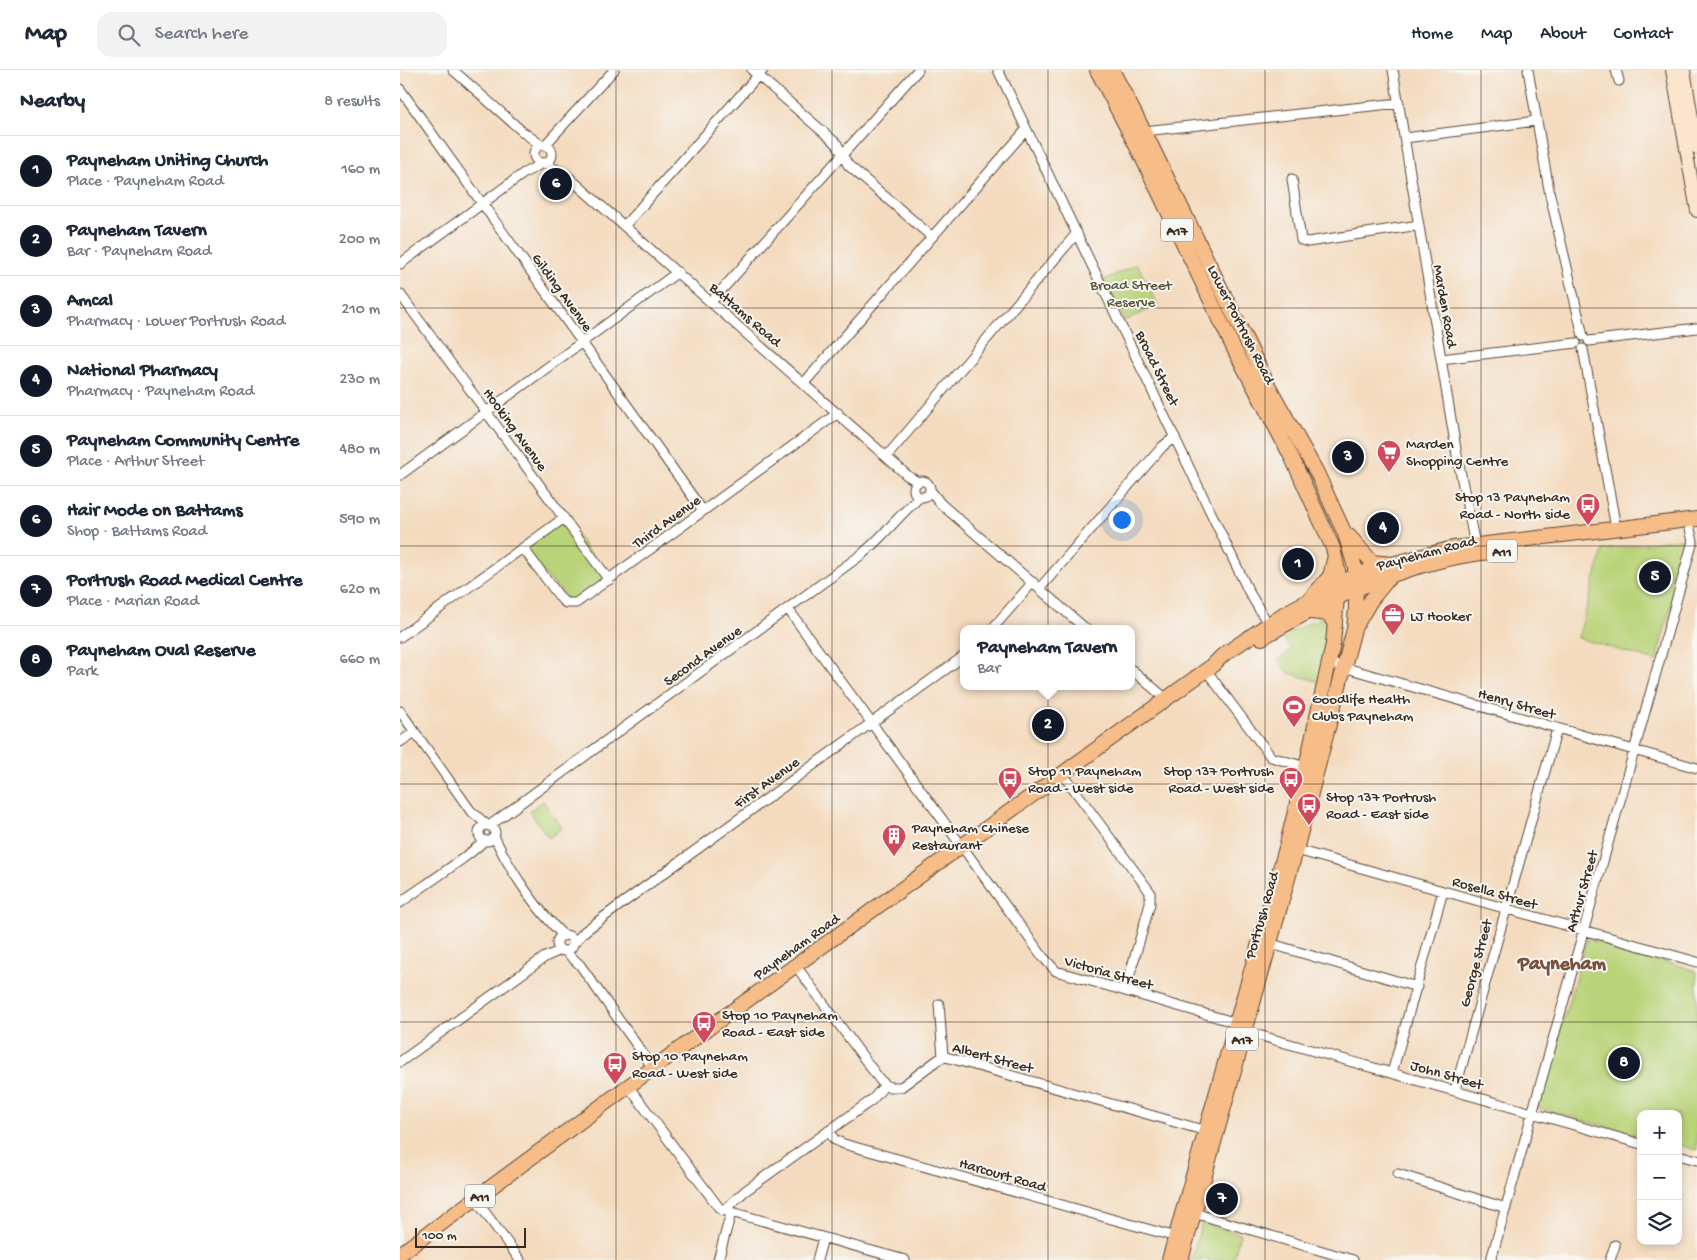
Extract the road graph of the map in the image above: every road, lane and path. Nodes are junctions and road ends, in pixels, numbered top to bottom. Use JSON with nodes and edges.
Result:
{"nodes":[{"id":1,"x":453,"y":70,"type":"edge"},
{"id":2,"x":614,"y":70,"type":"edge"},
{"id":3,"x":918,"y":70,"type":"edge"},
{"id":4,"x":998,"y":70,"type":"edge"},
{"id":5,"x":1097,"y":70,"type":"edge"},
{"id":6,"x":1112,"y":70,"type":"edge"},
{"id":7,"x":1393,"y":70,"type":"edge"},
{"id":8,"x":1528,"y":70,"type":"edge"},
{"id":9,"x":1616,"y":70,"type":"edge"},
{"id":10,"x":1672,"y":70,"type":"edge"},
{"id":11,"x":1684,"y":70,"type":"edge"},
{"id":12,"x":758,"y":72,"type":"edge"},
{"id":13,"x":1618,"y":81,"type":"dead end"},
{"id":14,"x":400,"y":89,"type":"edge"},
{"id":15,"x":1399,"y":102,"type":"junction"},
{"id":16,"x":1689,"y":105,"type":"edge"},
{"id":17,"x":1695,"y":119,"type":"edge"},
{"id":18,"x":1124,"y":120,"type":"junction"},
{"id":19,"x":1536,"y":121,"type":"junction"},
{"id":20,"x":1026,"y":130,"type":"junction"},
{"id":21,"x":1144,"y":131,"type":"junction"},
{"id":22,"x":523,"y":132,"type":"junction"},
{"id":23,"x":1404,"y":138,"type":"junction"},
{"id":24,"x":547,"y":148,"type":"junction"},
{"id":25,"x":1697,"y":148,"type":"edge"},
{"id":26,"x":1140,"y":153,"type":"junction"},
{"id":27,"x":843,"y":154,"type":"junction"},
{"id":28,"x":534,"y":155,"type":"junction"},
{"id":29,"x":544,"y":163,"type":"junction"},
{"id":30,"x":524,"y":173,"type":"junction"},
{"id":31,"x":565,"y":174,"type":"junction"},
{"id":32,"x":1292,"y":179,"type":"dead end"},
{"id":33,"x":483,"y":204,"type":"junction"},
{"id":34,"x":1697,"y":211,"type":"edge"},
{"id":35,"x":625,"y":225,"type":"junction"},
{"id":36,"x":1419,"y":225,"type":"junction"},
{"id":37,"x":1078,"y":233,"type":"junction"},
{"id":38,"x":931,"y":236,"type":"junction"},
{"id":39,"x":400,"y":264,"type":"edge"},
{"id":40,"x":678,"y":272,"type":"junction"},
{"id":41,"x":400,"y":294,"type":"edge"},
{"id":42,"x":711,"y":302,"type":"junction"},
{"id":43,"x":1697,"y":328,"type":"edge"},
{"id":44,"x":1583,"y":342,"type":"junction"},
{"id":45,"x":582,"y":343,"type":"junction"},
{"id":46,"x":1235,"y":351,"type":"junction"},
{"id":47,"x":1441,"y":359,"type":"junction"},
{"id":48,"x":1258,"y":365,"type":"junction"},
{"id":49,"x":804,"y":383,"type":"junction"},
{"id":50,"x":1257,"y":391,"type":"junction"},
{"id":51,"x":838,"y":413,"type":"junction"},
{"id":52,"x":487,"y":414,"type":"junction"},
{"id":53,"x":1175,"y":437,"type":"junction"},
{"id":54,"x":887,"y":456,"type":"junction"},
{"id":55,"x":400,"y":475,"type":"edge"},
{"id":56,"x":920,"y":491,"type":"junction"},
{"id":57,"x":704,"y":510,"type":"junction"},
{"id":58,"x":564,"y":518,"type":"junction"},
{"id":59,"x":1340,"y":524,"type":"junction"},
{"id":60,"x":1695,"y":525,"type":"edge"},
{"id":61,"x":1616,"y":528,"type":"junction"},
{"id":62,"x":1475,"y":545,"type":"junction"},
{"id":63,"x":522,"y":548,"type":"junction"},
{"id":64,"x":1335,"y":555,"type":"junction"},
{"id":65,"x":1391,"y":571,"type":"junction"},
{"id":66,"x":1355,"y":576,"type":"junction"},
{"id":67,"x":609,"y":580,"type":"junction"},
{"id":68,"x":1338,"y":584,"type":"junction"},
{"id":69,"x":1036,"y":585,"type":"junction"},
{"id":70,"x":1356,"y":590,"type":"junction"},
{"id":71,"x":1338,"y":599,"type":"junction"},
{"id":72,"x":1310,"y":605,"type":"junction"},
{"id":73,"x":788,"y":609,"type":"junction"},
{"id":74,"x":1268,"y":624,"type":"junction"},
{"id":75,"x":996,"y":625,"type":"edge"},
{"id":76,"x":1081,"y":625,"type":"edge"},
{"id":77,"x":1335,"y":625,"type":"junction"},
{"id":78,"x":1354,"y":628,"type":"junction"},
{"id":79,"x":400,"y":637,"type":"edge"},
{"id":80,"x":960,"y":659,"type":"edge"},
{"id":81,"x":1329,"y":663,"type":"junction"},
{"id":82,"x":1343,"y":667,"type":"junction"},
{"id":83,"x":1209,"y":668,"type":"junction"},
{"id":84,"x":1135,"y":673,"type":"edge"},
{"id":85,"x":1164,"y":698,"type":"junction"},
{"id":86,"x":400,"y":711,"type":"edge"},
{"id":87,"x":871,"y":723,"type":"junction"},
{"id":88,"x":1556,"y":729,"type":"junction"},
{"id":89,"x":415,"y":732,"type":"junction"},
{"id":90,"x":400,"y":742,"type":"edge"},
{"id":91,"x":1634,"y":751,"type":"junction"},
{"id":92,"x":1306,"y":767,"type":"junction"},
{"id":93,"x":1697,"y":768,"type":"edge"},
{"id":94,"x":1062,"y":772,"type":"junction"},
{"id":95,"x":487,"y":833,"type":"junction"},
{"id":96,"x":961,"y":847,"type":"junction"},
{"id":97,"x":1291,"y":849,"type":"junction"},
{"id":98,"x":1443,"y":891,"type":"junction"},
{"id":99,"x":400,"y":903,"type":"edge"},
{"id":100,"x":1504,"y":909,"type":"junction"},
{"id":101,"x":1584,"y":931,"type":"junction"},
{"id":102,"x":1264,"y":942,"type":"junction"},
{"id":103,"x":565,"y":943,"type":"junction"},
{"id":104,"x":1697,"y":962,"type":"edge"},
{"id":105,"x":796,"y":966,"type":"junction"},
{"id":106,"x":1417,"y":987,"type":"junction"},
{"id":107,"x":1125,"y":991,"type":"junction"},
{"id":108,"x":939,"y":1004,"type":"dead end"},
{"id":109,"x":1240,"y":1027,"type":"junction"},
{"id":110,"x":943,"y":1057,"type":"junction"},
{"id":111,"x":400,"y":1062,"type":"edge"},
{"id":112,"x":653,"y":1068,"type":"junction"},
{"id":113,"x":1392,"y":1073,"type":"junction"},
{"id":114,"x":885,"y":1085,"type":"junction"},
{"id":115,"x":629,"y":1087,"type":"junction"},
{"id":116,"x":1455,"y":1090,"type":"junction"},
{"id":117,"x":1533,"y":1112,"type":"junction"},
{"id":118,"x":828,"y":1131,"type":"junction"},
{"id":119,"x":1211,"y":1132,"type":"junction"},
{"id":120,"x":1637,"y":1143,"type":"edge"},
{"id":121,"x":1682,"y":1156,"type":"edge"},
{"id":122,"x":1697,"y":1160,"type":"edge"},
{"id":123,"x":1398,"y":1174,"type":"dead end"},
{"id":124,"x":476,"y":1200,"type":"junction"},
{"id":125,"x":1506,"y":1208,"type":"junction"},
{"id":126,"x":727,"y":1212,"type":"junction"},
{"id":127,"x":1194,"y":1213,"type":"junction"},
{"id":128,"x":1176,"y":1237,"type":"junction"},
{"id":129,"x":823,"y":1238,"type":"junction"},
{"id":130,"x":1615,"y":1245,"type":"dead end"},
{"id":131,"x":400,"y":1254,"type":"edge"},
{"id":132,"x":520,"y":1260,"type":"edge"},
{"id":133,"x":718,"y":1260,"type":"edge"},
{"id":134,"x":817,"y":1260,"type":"edge"},
{"id":135,"x":905,"y":1260,"type":"edge"},
{"id":136,"x":1169,"y":1260,"type":"edge"},
{"id":137,"x":1181,"y":1260,"type":"edge"},
{"id":138,"x":1353,"y":1260,"type":"edge"},
{"id":139,"x":1492,"y":1260,"type":"edge"},
{"id":140,"x":1610,"y":1260,"type":"edge"}],
"edges":[{"from":1,"to":22,"type":"street","name":"Battams Road"},
{"from":2,"to":24,"type":"street"},
{"from":3,"to":27,"type":"street"},
{"from":4,"to":20,"type":"street","name":"Broad Street"},
{"from":5,"to":18,"type":"main road","name":"Lower Portrush Road","number":"A17"},
{"from":6,"to":21,"type":"main road","name":"Lower Portrush Road","number":"A17"},
{"from":7,"to":15,"type":"street","name":"Marden Road"},
{"from":8,"to":19,"type":"street"},
{"from":9,"to":13,"type":"street"},
{"from":10,"to":16,"type":"main road"},
{"from":11,"to":16,"type":"main road"},
{"from":12,"to":27,"type":"street"},
{"from":12,"to":35,"type":"street"},
{"from":14,"to":33,"type":"street","name":"Gilding Avenue"},
{"from":15,"to":21,"type":"street"},
{"from":15,"to":23,"type":"street","name":"Marden Road"},
{"from":16,"to":17,"type":"main road"},
{"from":16,"to":34,"type":"main road"},
{"from":17,"to":25,"type":"main road"},
{"from":18,"to":21,"type":"main road"},
{"from":18,"to":26,"type":"main road","name":"Lower Portrush Road","number":"A17"},
{"from":19,"to":23,"type":"street"},
{"from":19,"to":44,"type":"street"},
{"from":20,"to":37,"type":"street","name":"Broad Street"},
{"from":20,"to":38,"type":"street"},
{"from":21,"to":26,"type":"main road"},
{"from":21,"to":48,"type":"main road","name":"Lower Portrush Road","number":"A17"},
{"from":22,"to":24,"type":"street","name":"Battams Road"},
{"from":22,"to":28,"type":"street","name":"Battams Road"},
{"from":23,"to":36,"type":"street","name":"Marden Road"},
{"from":24,"to":28,"type":"street"},
{"from":24,"to":29,"type":"street"},
{"from":24,"to":31,"type":"street","name":"Battams Road"},
{"from":26,"to":46,"type":"main road","name":"Lower Portrush Road","number":"A17"},
{"from":27,"to":38,"type":"street"},
{"from":27,"to":42,"type":"street"},
{"from":28,"to":29,"type":"street","name":"Battams Road"},
{"from":28,"to":30,"type":"street"},
{"from":29,"to":30,"type":"street"},
{"from":29,"to":31,"type":"street","name":"Battams Road"},
{"from":30,"to":33,"type":"street"},
{"from":31,"to":35,"type":"street","name":"Battams Road"},
{"from":32,"to":36,"type":"street"},
{"from":33,"to":39,"type":"street"},
{"from":33,"to":45,"type":"street","name":"Gilding Avenue"},
{"from":35,"to":40,"type":"street","name":"Battams Road"},
{"from":36,"to":47,"type":"street","name":"Marden Road"},
{"from":37,"to":53,"type":"street","name":"Broad Street"},
{"from":37,"to":54,"type":"street"},
{"from":38,"to":49,"type":"street"},
{"from":40,"to":42,"type":"street","name":"Battams Road"},
{"from":40,"to":45,"type":"street"},
{"from":41,"to":52,"type":"street","name":"Hooking Avenue"},
{"from":42,"to":49,"type":"street","name":"Battams Road"},
{"from":43,"to":44,"type":"street"},
{"from":44,"to":47,"type":"street"},
{"from":44,"to":61,"type":"street"},
{"from":45,"to":52,"type":"street"},
{"from":45,"to":57,"type":"street","name":"Gilding Avenue"},
{"from":46,"to":48,"type":"main road"},
{"from":46,"to":50,"type":"main road","name":"Lower Portrush Road","number":"A17"},
{"from":47,"to":62,"type":"street","name":"Marden Road"},
{"from":48,"to":50,"type":"main road"},
{"from":48,"to":59,"type":"main road","name":"Lower Portrush Road","number":"A17"},
{"from":49,"to":51,"type":"street","name":"Battams Road"},
{"from":50,"to":64,"type":"main road","name":"Lower Portrush Road","number":"A17"},
{"from":51,"to":54,"type":"street","name":"Battams Road"},
{"from":51,"to":57,"type":"street","name":"Third Avenue"},
{"from":52,"to":55,"type":"street"},
{"from":52,"to":58,"type":"street","name":"Hooking Avenue"},
{"from":53,"to":69,"type":"street"},
{"from":53,"to":74,"type":"street","name":"Broad Street"},
{"from":54,"to":56,"type":"street","name":"Battams Road"},
{"from":56,"to":69,"type":"street","name":"Battams Road"},
{"from":56,"to":73,"type":"street","name":"Second Avenue"},
{"from":57,"to":67,"type":"street","name":"Third Avenue"},
{"from":58,"to":63,"type":"street"},
{"from":58,"to":67,"type":"street","name":"Hooking Avenue"},
{"from":59,"to":65,"type":"main road"},
{"from":59,"to":66,"type":"main road","name":"Lower Portrush Road","number":"A17"},
{"from":60,"to":61,"type":"main road","name":"Payneham Road","number":"A11"},
{"from":60,"to":65,"type":"main road","name":"Payneham Road","number":"A11"},
{"from":60,"to":91,"type":"street","name":"Arthur Street"},
{"from":61,"to":62,"type":"main road","name":"Payneham Road","number":"A11"},
{"from":62,"to":65,"type":"main road","name":"Payneham Road","number":"A11"},
{"from":63,"to":67,"type":"street","name":"Third Avenue"},
{"from":63,"to":79,"type":"street"},
{"from":64,"to":68,"type":"main road","name":"Lower Portrush Road","number":"A17"},
{"from":64,"to":72,"type":"main road"},
{"from":65,"to":66,"type":"main road","name":"Payneham Road","number":"A11"},
{"from":65,"to":70,"type":"main road","name":"Payneham Road","number":"A11"},
{"from":65,"to":78,"type":"main road"},
{"from":66,"to":68,"type":"main road","name":"Payneham Road","number":"A11"},
{"from":66,"to":70,"type":"main road","name":"Portrush Road","number":"A17"},
{"from":68,"to":71,"type":"main road","name":"Lower Portrush Road","number":"A17"},
{"from":68,"to":72,"type":"main road","name":"Payneham Road","number":"A11"},
{"from":69,"to":75,"type":"street"},
{"from":69,"to":76,"type":"street","name":"Battams Road"},
{"from":70,"to":71,"type":"main road","name":"Payneham Road","number":"A11"},
{"from":70,"to":78,"type":"main road","name":"Portrush Road","number":"A17"},
{"from":71,"to":72,"type":"main road","name":"Payneham Road","number":"A11"},
{"from":71,"to":77,"type":"main road","name":"Portrush Road","number":"A17"},
{"from":72,"to":74,"type":"main road","name":"Payneham Road","number":"A11"},
{"from":72,"to":77,"type":"main road"},
{"from":72,"to":83,"type":"main road","name":"Payneham Road","number":"A11"},
{"from":73,"to":87,"type":"street","name":"Victoria Street"},
{"from":73,"to":95,"type":"street","name":"Second Avenue"},
{"from":74,"to":83,"type":"main road","name":"Payneham Road","number":"A11"},
{"from":77,"to":81,"type":"main road","name":"Portrush Road","number":"A17"},
{"from":78,"to":82,"type":"main road","name":"Portrush Road","number":"A17"},
{"from":80,"to":87,"type":"street","name":"First Avenue"},
{"from":81,"to":82,"type":"street","name":"Henry Street"},
{"from":81,"to":92,"type":"main road","name":"Portrush Road","number":"A17"},
{"from":82,"to":88,"type":"street","name":"Henry Street"},
{"from":82,"to":97,"type":"main road","name":"Portrush Road","number":"A17"},
{"from":83,"to":85,"type":"main road","name":"Payneham Road","number":"A11"},
{"from":83,"to":92,"type":"street"},
{"from":84,"to":85,"type":"street"},
{"from":85,"to":94,"type":"main road","name":"Payneham Road","number":"A11"},
{"from":86,"to":89,"type":"street"},
{"from":87,"to":96,"type":"street","name":"Victoria Street"},
{"from":87,"to":103,"type":"street","name":"First Avenue"},
{"from":88,"to":91,"type":"street","name":"Henry Street"},
{"from":88,"to":100,"type":"street","name":"George Street"},
{"from":89,"to":90,"type":"street"},
{"from":89,"to":95,"type":"street"},
{"from":91,"to":93,"type":"street","name":"Henry Street"},
{"from":91,"to":101,"type":"street","name":"Arthur Street"},
{"from":92,"to":97,"type":"main road","name":"Portrush Road","number":"A17"},
{"from":94,"to":96,"type":"main road","name":"Payneham Road","number":"A11"},
{"from":94,"to":107,"type":"street"},
{"from":95,"to":99,"type":"street","name":"Second Avenue"},
{"from":95,"to":103,"type":"street"},
{"from":96,"to":105,"type":"main road","name":"Payneham Road","number":"A11"},
{"from":96,"to":107,"type":"street","name":"Victoria Street"},
{"from":97,"to":98,"type":"street","name":"Rosella Street"},
{"from":97,"to":102,"type":"main road","name":"Portrush Road","number":"A17"},
{"from":98,"to":100,"type":"street","name":"Rosella Street"},
{"from":98,"to":106,"type":"street"},
{"from":100,"to":101,"type":"street","name":"Rosella Street"},
{"from":100,"to":116,"type":"street","name":"George Street"},
{"from":101,"to":104,"type":"street","name":"Rosella Street"},
{"from":101,"to":117,"type":"street","name":"Arthur Street"},
{"from":102,"to":106,"type":"street"},
{"from":102,"to":109,"type":"main road","name":"Portrush Road","number":"A17"},
{"from":103,"to":111,"type":"street","name":"First Avenue"},
{"from":103,"to":112,"type":"street"},
{"from":105,"to":112,"type":"main road","name":"Payneham Road","number":"A11"},
{"from":105,"to":114,"type":"street"},
{"from":106,"to":113,"type":"street"},
{"from":107,"to":109,"type":"street","name":"Victoria Street"},
{"from":108,"to":110,"type":"street"},
{"from":109,"to":113,"type":"street","name":"John Street"},
{"from":109,"to":119,"type":"main road","name":"Portrush Road","number":"A17"},
{"from":110,"to":114,"type":"street","name":"Albert Street"},
{"from":110,"to":119,"type":"street","name":"Albert Street"},
{"from":112,"to":115,"type":"main road","name":"Payneham Road","number":"A11"},
{"from":113,"to":116,"type":"street","name":"John Street"},
{"from":114,"to":118,"type":"street"},
{"from":115,"to":124,"type":"main road","name":"Payneham Road","number":"A11"},
{"from":115,"to":126,"type":"street"},
{"from":116,"to":117,"type":"street","name":"John Street"},
{"from":117,"to":120,"type":"street","name":"John Street"},
{"from":117,"to":125,"type":"street","name":"Arthur Street"},
{"from":118,"to":126,"type":"street"},
{"from":118,"to":128,"type":"street","name":"Harcourt Road"},
{"from":119,"to":127,"type":"main road","name":"Portrush Road","number":"A17"},
{"from":119,"to":128,"type":"main road","name":"Portrush Road","number":"A17"},
{"from":121,"to":122,"type":"street"},
{"from":123,"to":125,"type":"street"},
{"from":124,"to":131,"type":"main road","name":"Payneham Road","number":"A11"},
{"from":124,"to":132,"type":"street"},
{"from":125,"to":139,"type":"street","name":"Arthur Street"},
{"from":126,"to":129,"type":"street"},
{"from":126,"to":133,"type":"street"},
{"from":127,"to":137,"type":"main road","name":"Portrush Road","number":"A17"},
{"from":127,"to":138,"type":"street"},
{"from":128,"to":136,"type":"main road","name":"Portrush Road","number":"A17"},
{"from":129,"to":134,"type":"street"},
{"from":129,"to":135,"type":"street"},
{"from":130,"to":140,"type":"street"}]}
